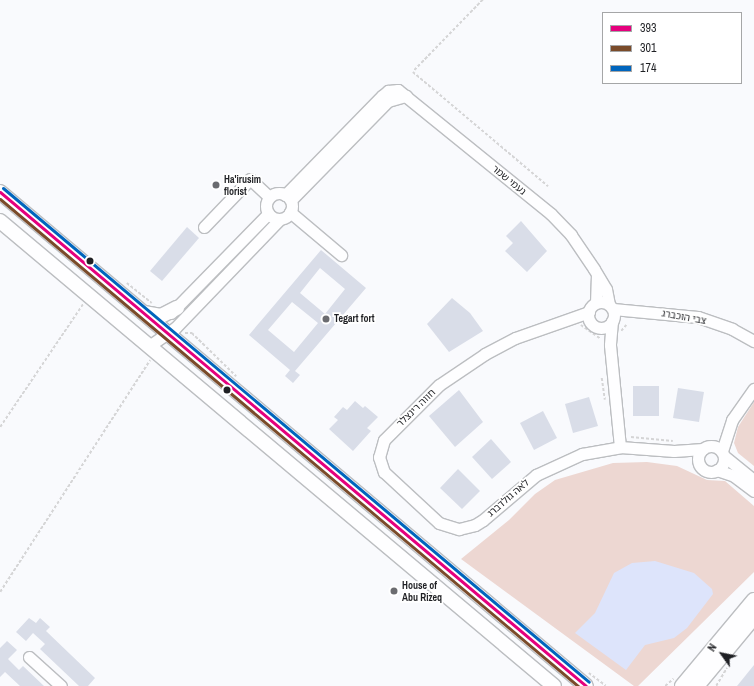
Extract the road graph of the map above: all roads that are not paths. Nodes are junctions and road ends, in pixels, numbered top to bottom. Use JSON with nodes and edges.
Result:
{"nodes":[{"id":1,"x":0,"y":192,"type":"edge"},
{"id":2,"x":270,"y":197,"type":"junction"},
{"id":3,"x":288,"y":198,"type":"junction"},
{"id":4,"x":290,"y":212,"type":"junction"},
{"id":5,"x":268,"y":214,"type":"junction"},
{"id":6,"x":280,"y":219,"type":"junction"},
{"id":7,"x":0,"y":221,"type":"edge"},
{"id":8,"x":204,"y":227,"type":"dead end"},
{"id":9,"x":341,"y":255,"type":"dead end"},
{"id":10,"x":597,"y":275,"type":"junction"},
{"id":11,"x":177,"y":308,"type":"junction"},
{"id":12,"x":144,"y":313,"type":"junction"},
{"id":13,"x":612,"y":313,"type":"junction"},
{"id":14,"x":591,"y":318,"type":"junction"},
{"id":15,"x":164,"y":330,"type":"junction"},
{"id":16,"x":754,"y":341,"type":"edge"},
{"id":17,"x":605,"y":342,"type":"junction"},
{"id":18,"x":152,"y":349,"type":"junction"},
{"id":19,"x":754,"y":388,"type":"edge"},
{"id":20,"x":732,"y":420,"type":"junction"},
{"id":21,"x":676,"y":446,"type":"junction"},
{"id":22,"x":620,"y":447,"type":"junction"},
{"id":23,"x":705,"y":448,"type":"junction"},
{"id":24,"x":723,"y":454,"type":"junction"},
{"id":25,"x":700,"y":466,"type":"junction"},
{"id":26,"x":717,"y":470,"type":"junction"},
{"id":27,"x":754,"y":480,"type":"edge"},
{"id":28,"x":754,"y":491,"type":"edge"},
{"id":29,"x":459,"y":529,"type":"joint"},
{"id":30,"x":449,"y":598,"type":"junction"},
{"id":31,"x":754,"y":600,"type":"edge"},
{"id":32,"x":754,"y":617,"type":"edge"},
{"id":33,"x":708,"y":654,"type":"junction"},
{"id":34,"x":29,"y":657,"type":"dead end"},
{"id":35,"x":585,"y":685,"type":"edge"},
{"id":36,"x":61,"y":686,"type":"edge"},
{"id":37,"x":546,"y":686,"type":"edge"},
{"id":38,"x":554,"y":686,"type":"edge"},
{"id":39,"x":675,"y":686,"type":"edge"},
{"id":40,"x":682,"y":686,"type":"edge"},
{"id":41,"x":697,"y":686,"type":"edge"}],
"edges":[{"from":1,"to":12,"type":"main road"},
{"from":2,"to":3,"type":"street"},
{"from":2,"to":5,"type":"street"},
{"from":2,"to":8,"type":"street"},
{"from":3,"to":4,"type":"street"},
{"from":3,"to":10,"type":"street","name":"נעמי שמר"},
{"from":4,"to":6,"type":"street"},
{"from":4,"to":9,"type":"street"},
{"from":5,"to":6,"type":"street"},
{"from":5,"to":11,"type":"street"},
{"from":6,"to":15,"type":"street"},
{"from":7,"to":18,"type":"main road"},
{"from":10,"to":13,"type":"street","name":"נעמי שמר"},
{"from":10,"to":14,"type":"street"},
{"from":11,"to":12,"type":"main road"},
{"from":11,"to":15,"type":"street"},
{"from":12,"to":15,"type":"main road"},
{"from":13,"to":14,"type":"street"},
{"from":13,"to":14,"type":"street","name":"חווה רינצלר"},
{"from":13,"to":16,"type":"street","name":"צבי הוכברג"},
{"from":13,"to":17,"type":"street"},
{"from":14,"to":17,"type":"street"},
{"from":14,"to":29,"type":"street","name":"חווה רינצלר"},
{"from":15,"to":18,"type":"street"},
{"from":15,"to":35,"type":"main road"},
{"from":17,"to":22,"type":"street"},
{"from":18,"to":30,"type":"main road"},
{"from":19,"to":20,"type":"street"},
{"from":20,"to":23,"type":"street"},
{"from":20,"to":24,"type":"street"},
{"from":21,"to":22,"type":"street","name":"לאה גולדברג"},
{"from":21,"to":23,"type":"street","name":"לאה גולדברג"},
{"from":21,"to":25,"type":"street","name":"לאה גולדברג"},
{"from":22,"to":29,"type":"street","name":"לאה גולדברג"},
{"from":23,"to":24,"type":"street"},
{"from":23,"to":25,"type":"street"},
{"from":24,"to":26,"type":"street"},
{"from":24,"to":27,"type":"street"},
{"from":25,"to":26,"type":"street"},
{"from":26,"to":28,"type":"street"},
{"from":30,"to":37,"type":"main road"},
{"from":30,"to":38,"type":"main road"},
{"from":31,"to":33,"type":"main road"},
{"from":32,"to":41,"type":"main road"},
{"from":33,"to":39,"type":"main road"},
{"from":33,"to":40,"type":"main road"},
{"from":34,"to":36,"type":"street"}]}
